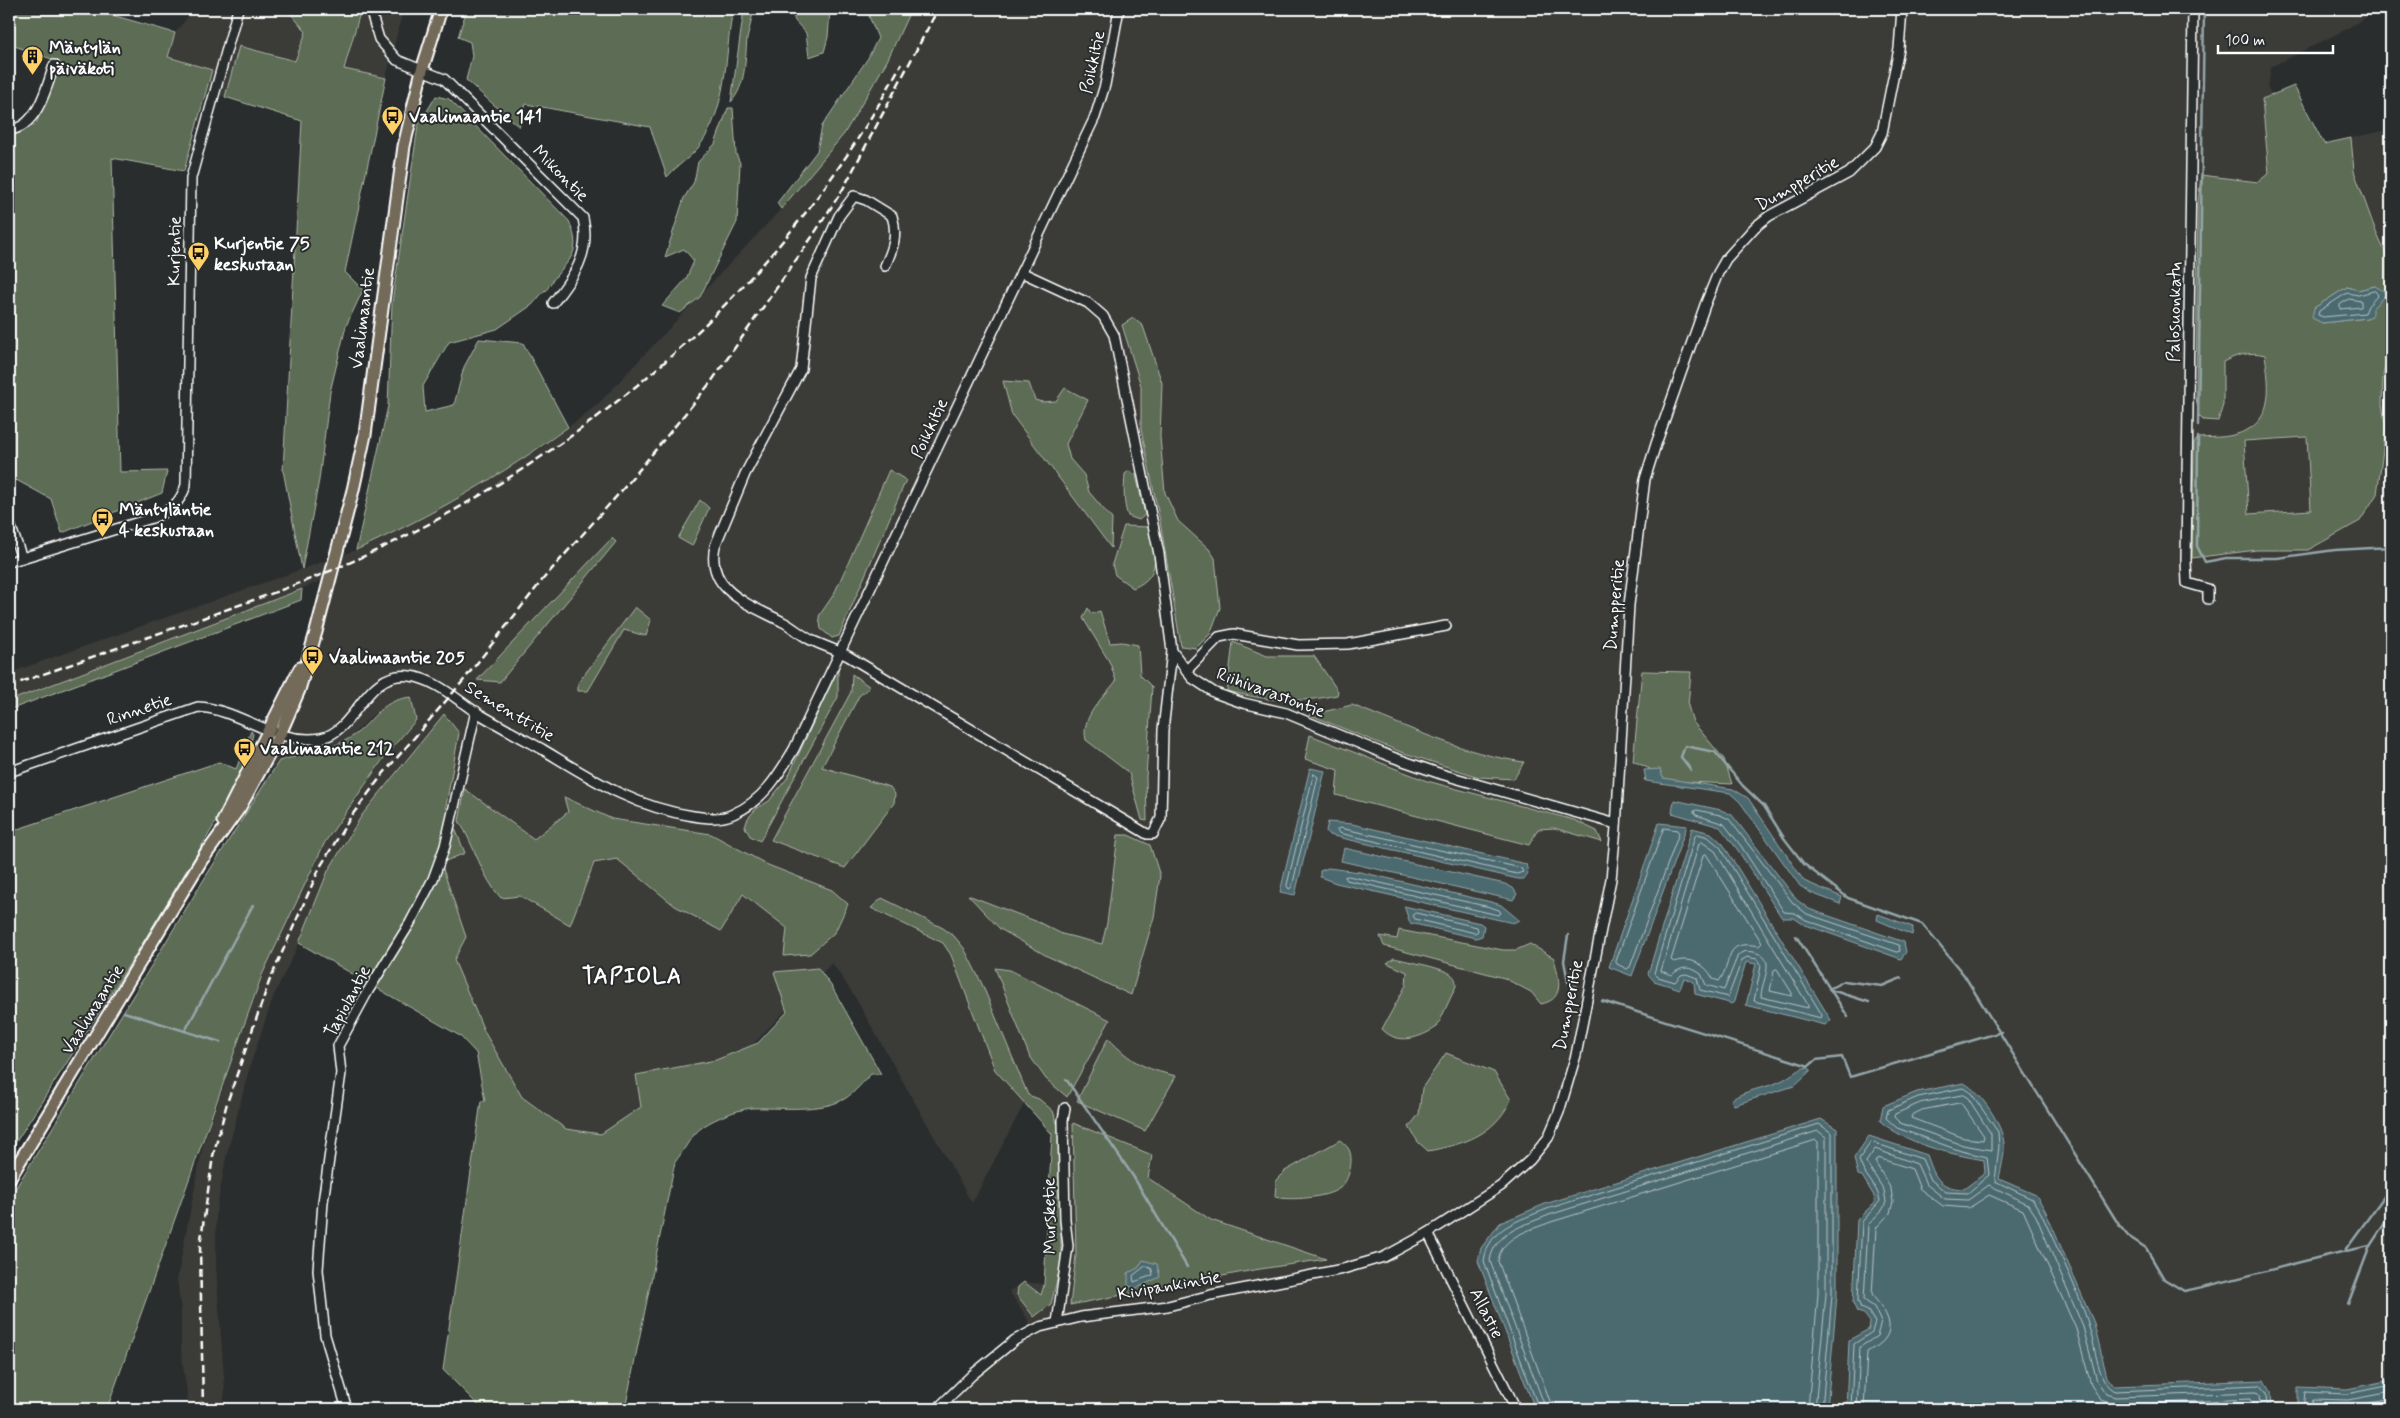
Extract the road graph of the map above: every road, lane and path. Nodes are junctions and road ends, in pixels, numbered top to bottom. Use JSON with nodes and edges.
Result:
{"nodes":[{"id":1,"x":238,"y":9,"type":"edge"},
{"id":2,"x":370,"y":9,"type":"edge"},
{"id":3,"x":441,"y":9,"type":"edge"},
{"id":4,"x":1119,"y":9,"type":"edge"},
{"id":5,"x":1902,"y":9,"type":"edge"},
{"id":6,"x":2194,"y":9,"type":"edge"},
{"id":7,"x":54,"y":65,"type":"dead end"},
{"id":8,"x":422,"y":70,"type":"junction"},
{"id":9,"x":9,"y":130,"type":"edge"},
{"id":10,"x":885,"y":266,"type":"dead end"},
{"id":11,"x":1021,"y":272,"type":"junction"},
{"id":12,"x":553,"y":303,"type":"dead end"},
{"id":13,"x":9,"y":522,"type":"edge"},
{"id":14,"x":22,"y":558,"type":"junction"},
{"id":15,"x":9,"y":562,"type":"edge"},
{"id":16,"x":2208,"y":599,"type":"dead end"},
{"id":17,"x":1446,"y":626,"type":"dead end"},
{"id":18,"x":1172,"y":651,"type":"junction"},
{"id":19,"x":840,"y":652,"type":"junction"},
{"id":20,"x":1186,"y":672,"type":"junction"},
{"id":21,"x":476,"y":711,"type":"junction"},
{"id":22,"x":275,"y":733,"type":"junction"},
{"id":23,"x":9,"y":772,"type":"edge"},
{"id":24,"x":709,"y":818,"type":"joint"},
{"id":25,"x":1616,"y":824,"type":"junction"},
{"id":26,"x":1065,"y":1108,"type":"dead end"},
{"id":27,"x":9,"y":1179,"type":"edge"},
{"id":28,"x":1428,"y":1233,"type":"junction"},
{"id":29,"x":1057,"y":1323,"type":"junction"},
{"id":30,"x":347,"y":1409,"type":"edge"},
{"id":31,"x":937,"y":1409,"type":"edge"},
{"id":32,"x":1516,"y":1409,"type":"edge"}],
"edges":[{"from":1,"to":14,"type":"street","name":"Kurjentie"},
{"from":2,"to":8,"type":"street","name":"Mikontie"},
{"from":3,"to":8,"type":"main road","name":"Vaalimaantie"},
{"from":4,"to":11,"type":"street","name":"Poikkitie"},
{"from":5,"to":25,"type":"street","name":"Dumpperitie"},
{"from":6,"to":16,"type":"street","name":"Palosuonkatu"},
{"from":7,"to":9,"type":"street"},
{"from":8,"to":12,"type":"street","name":"Mikontie"},
{"from":8,"to":22,"type":"main road","name":"Vaalimaantie"},
{"from":10,"to":19,"type":"street"},
{"from":11,"to":18,"type":"street","name":"Riihivarastontie"},
{"from":11,"to":19,"type":"street","name":"Poikkitie"},
{"from":13,"to":14,"type":"street"},
{"from":14,"to":15,"type":"street"},
{"from":17,"to":20,"type":"street"},
{"from":18,"to":19,"type":"street"},
{"from":18,"to":20,"type":"street","name":"Riihivarastontie"},
{"from":19,"to":24,"type":"street","name":"Poikkitie"},
{"from":20,"to":25,"type":"street","name":"Riihivarastontie"},
{"from":21,"to":22,"type":"street","name":"Sementtitie"},
{"from":21,"to":24,"type":"street","name":"Sementtitie"},
{"from":21,"to":30,"type":"street","name":"Tapiolantie"},
{"from":22,"to":23,"type":"street","name":"Rinnetie"},
{"from":22,"to":27,"type":"main road","name":"Vaalimaantie"},
{"from":25,"to":28,"type":"street","name":"Dumpperitie"},
{"from":26,"to":29,"type":"street","name":"Mursketie"},
{"from":28,"to":29,"type":"street","name":"Kivipankintie"},
{"from":28,"to":32,"type":"street","name":"Allastie"},
{"from":29,"to":31,"type":"street","name":"Kivipankintie"}]}
